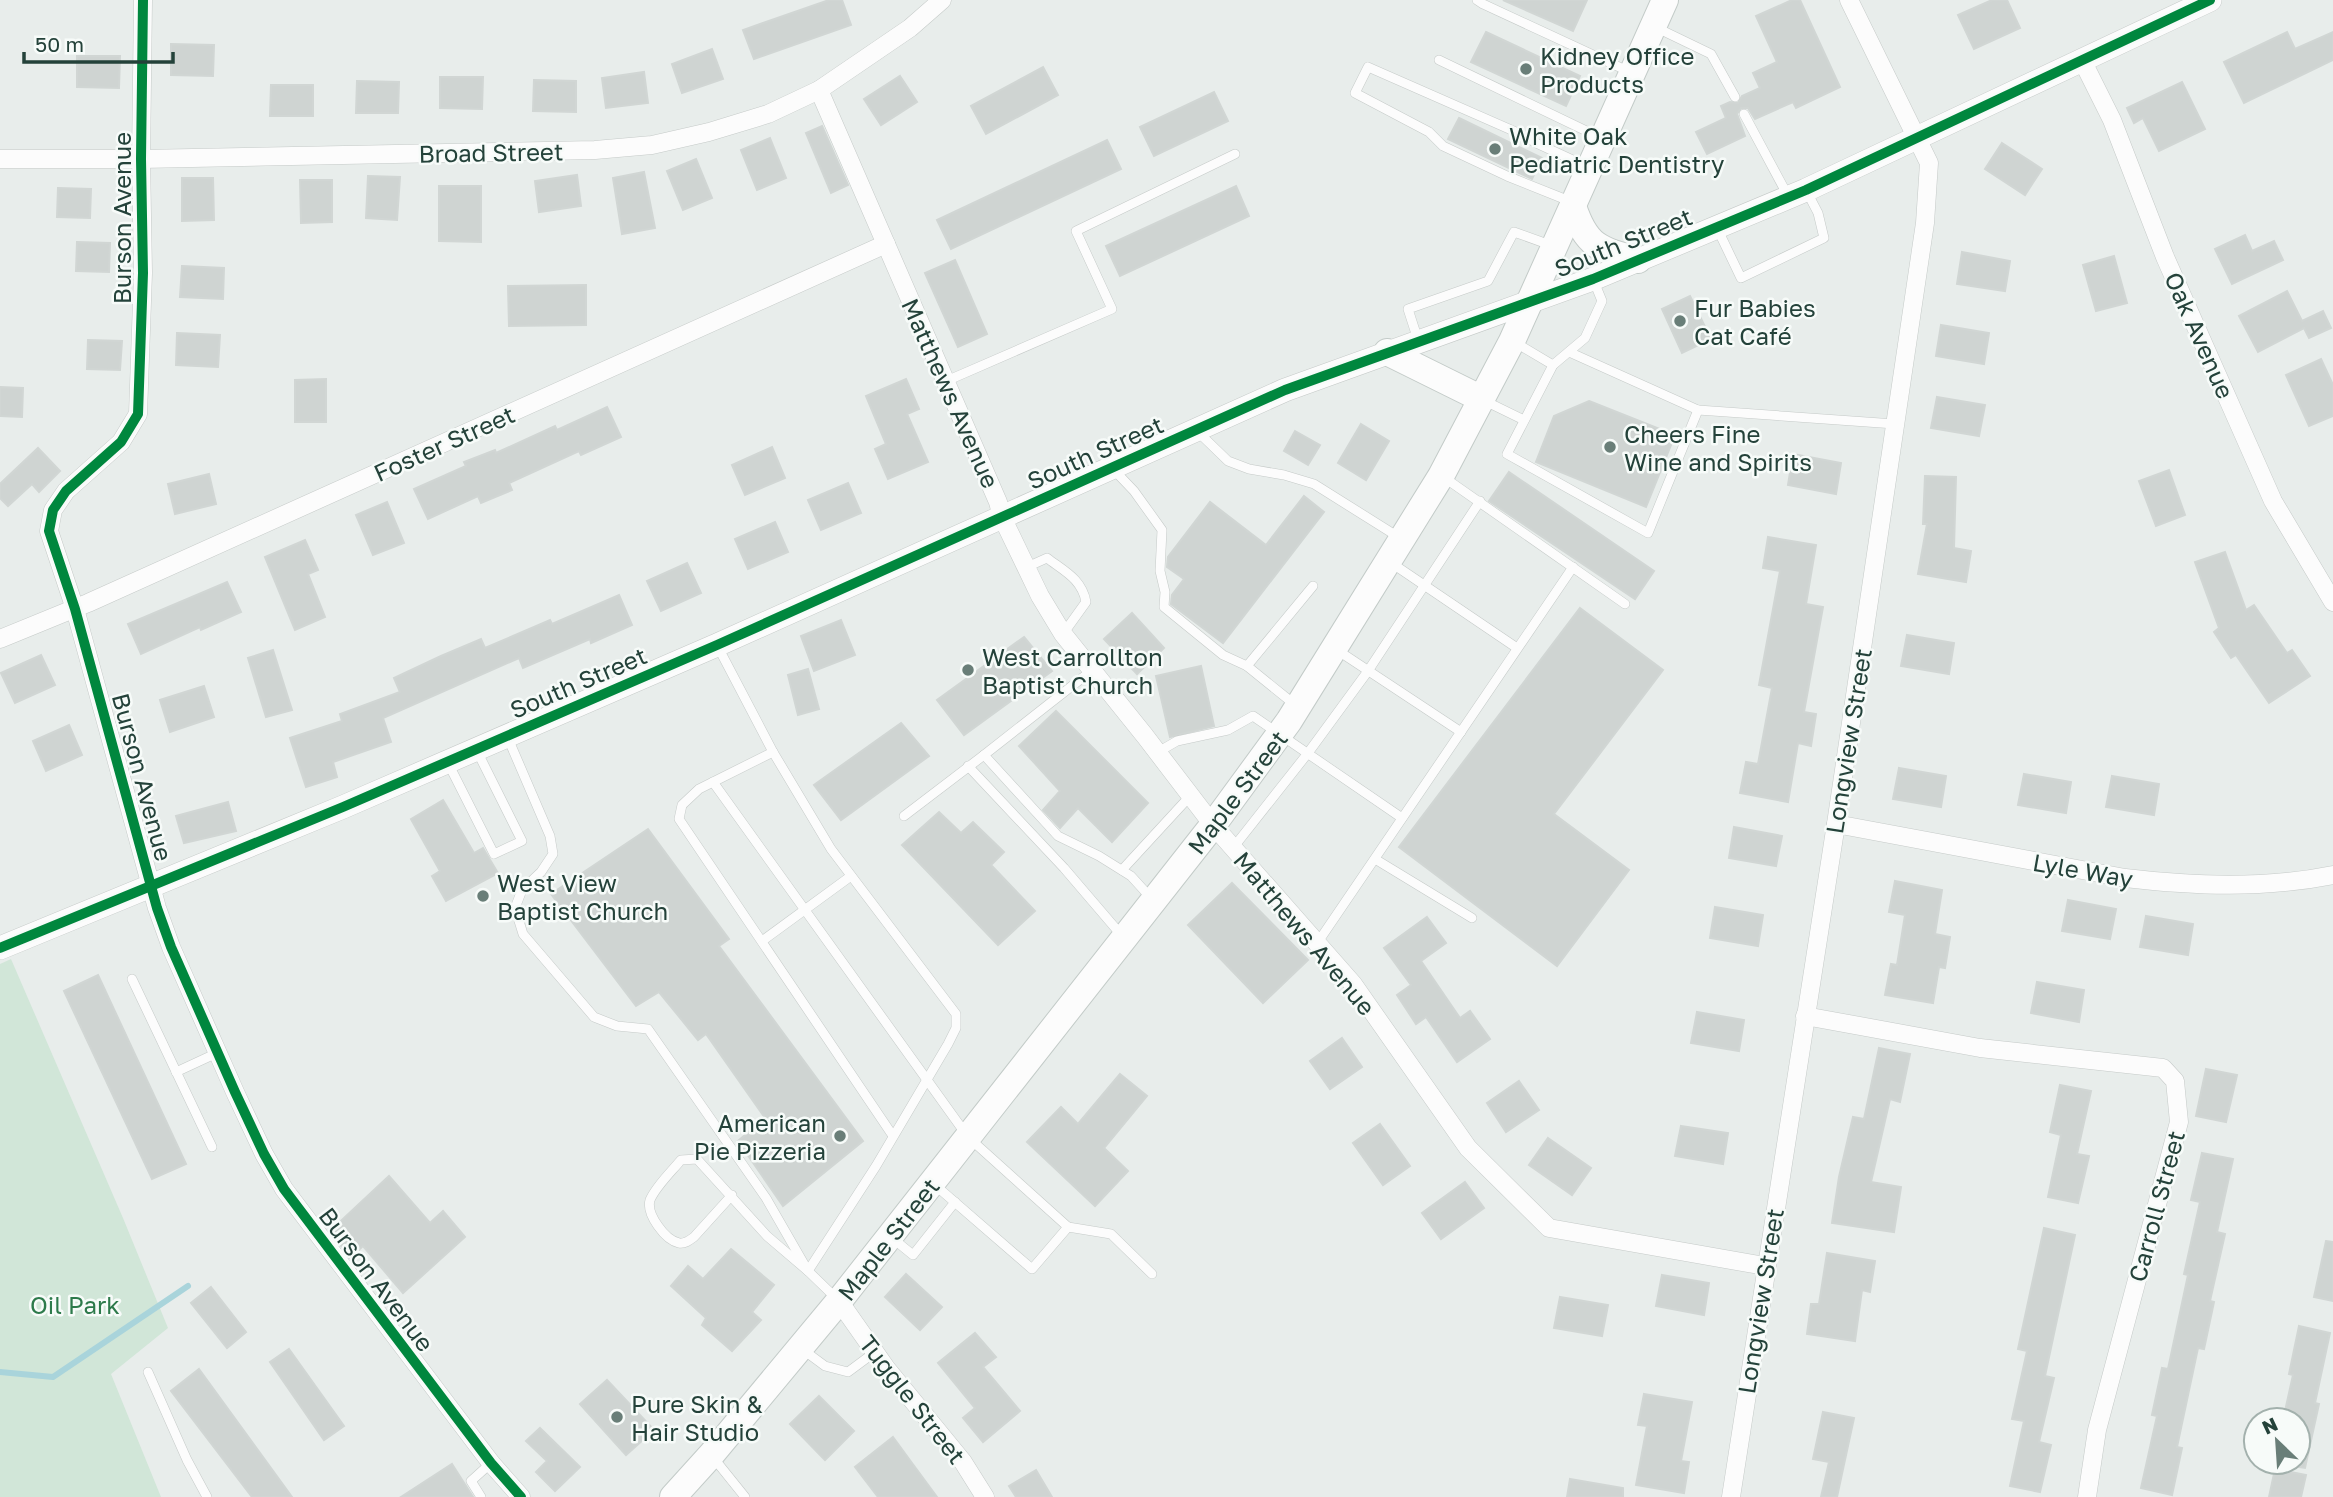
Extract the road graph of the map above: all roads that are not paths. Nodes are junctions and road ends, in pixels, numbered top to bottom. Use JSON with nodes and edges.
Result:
{"nodes":[{"id":1,"x":144,"y":0,"type":"edge"},
{"id":2,"x":942,"y":0,"type":"edge"},
{"id":3,"x":1477,"y":0,"type":"edge"},
{"id":4,"x":1665,"y":0,"type":"edge"},
{"id":5,"x":1849,"y":0,"type":"edge"},
{"id":6,"x":2210,"y":0,"type":"edge"},
{"id":7,"x":1653,"y":26,"type":"junction"},
{"id":8,"x":1439,"y":60,"type":"dead end"},
{"id":9,"x":2082,"y":60,"type":"junction"},
{"id":10,"x":1632,"y":73,"type":"junction"},
{"id":11,"x":819,"y":90,"type":"junction"},
{"id":12,"x":1735,"y":97,"type":"dead end"},
{"id":13,"x":1744,"y":114,"type":"dead end"},
{"id":14,"x":1916,"y":138,"type":"junction"},
{"id":15,"x":1602,"y":139,"type":"junction"},
{"id":16,"x":1235,"y":154,"type":"dead end"},
{"id":17,"x":0,"y":159,"type":"edge"},
{"id":18,"x":141,"y":159,"type":"junction"},
{"id":19,"x":1590,"y":168,"type":"junction"},
{"id":20,"x":1798,"y":194,"type":"junction"},
{"id":21,"x":1573,"y":204,"type":"junction"},
{"id":22,"x":1716,"y":227,"type":"junction"},
{"id":23,"x":886,"y":244,"type":"junction"},
{"id":24,"x":1554,"y":246,"type":"junction"},
{"id":25,"x":1638,"y":260,"type":"junction"},
{"id":26,"x":1593,"y":279,"type":"junction"},
{"id":27,"x":1529,"y":303,"type":"junction"},
{"id":28,"x":1512,"y":341,"type":"junction"},
{"id":29,"x":1418,"y":342,"type":"junction"},
{"id":30,"x":1387,"y":352,"type":"junction"},
{"id":31,"x":1569,"y":352,"type":"junction"},
{"id":32,"x":1553,"y":365,"type":"junction"},
{"id":33,"x":944,"y":382,"type":"junction"},
{"id":34,"x":1482,"y":399,"type":"junction"},
{"id":35,"x":1698,"y":410,"type":"junction"},
{"id":36,"x":1524,"y":420,"type":"junction"},
{"id":37,"x":1895,"y":424,"type":"junction"},
{"id":38,"x":1195,"y":430,"type":"junction"},
{"id":39,"x":1113,"y":468,"type":"junction"},
{"id":40,"x":1440,"y":475,"type":"junction"},
{"id":41,"x":1480,"y":501,"type":"junction"},
{"id":42,"x":1002,"y":517,"type":"junction"},
{"id":43,"x":1395,"y":550,"type":"junction"},
{"id":44,"x":1027,"y":567,"type":"junction"},
{"id":45,"x":1573,"y":567,"type":"junction"},
{"id":46,"x":1424,"y":585,"type":"junction"},
{"id":47,"x":1313,"y":586,"type":"dead end"},
{"id":48,"x":2333,"y":602,"type":"edge"},
{"id":49,"x":1625,"y":604,"type":"dead end"},
{"id":50,"x":75,"y":609,"type":"junction"},
{"id":51,"x":1063,"y":634,"type":"junction"},
{"id":52,"x":0,"y":639,"type":"edge"},
{"id":53,"x":717,"y":645,"type":"junction"},
{"id":54,"x":1517,"y":648,"type":"junction"},
{"id":55,"x":1335,"y":649,"type":"junction"},
{"id":56,"x":1247,"y":666,"type":"junction"},
{"id":57,"x":1091,"y":671,"type":"junction"},
{"id":58,"x":1368,"y":671,"type":"junction"},
{"id":59,"x":1298,"y":708,"type":"junction"},
{"id":60,"x":1461,"y":732,"type":"junction"},
{"id":61,"x":1281,"y":734,"type":"junction"},
{"id":62,"x":507,"y":736,"type":"junction"},
{"id":63,"x":476,"y":749,"type":"junction"},
{"id":64,"x":773,"y":752,"type":"junction"},
{"id":65,"x":1158,"y":752,"type":"junction"},
{"id":66,"x":1308,"y":753,"type":"junction"},
{"id":67,"x":984,"y":755,"type":"junction"},
{"id":68,"x":448,"y":762,"type":"junction"},
{"id":69,"x":968,"y":766,"type":"junction"},
{"id":70,"x":713,"y":782,"type":"junction"},
{"id":71,"x":1191,"y":795,"type":"junction"},
{"id":72,"x":904,"y":816,"type":"dead end"},
{"id":73,"x":1402,"y":818,"type":"junction"},
{"id":74,"x":1836,"y":824,"type":"junction"},
{"id":75,"x":1213,"y":825,"type":"junction"},
{"id":76,"x":1233,"y":848,"type":"junction"},
{"id":77,"x":1374,"y":859,"type":"junction"},
{"id":78,"x":1122,"y":870,"type":"junction"},
{"id":79,"x":2333,"y":875,"type":"edge"},
{"id":80,"x":851,"y":876,"type":"junction"},
{"id":81,"x":151,"y":886,"type":"junction"},
{"id":82,"x":1154,"y":901,"type":"junction"},
{"id":83,"x":805,"y":910,"type":"junction"},
{"id":84,"x":1472,"y":918,"type":"dead end"},
{"id":85,"x":1124,"y":939,"type":"junction"},
{"id":86,"x":762,"y":941,"type":"junction"},
{"id":87,"x":1318,"y":942,"type":"junction"},
{"id":88,"x":0,"y":948,"type":"edge"},
{"id":89,"x":132,"y":979,"type":"dead end"},
{"id":90,"x":1805,"y":1016,"type":"junction"},
{"id":91,"x":217,"y":1053,"type":"junction"},
{"id":92,"x":176,"y":1072,"type":"junction"},
{"id":93,"x":927,"y":1080,"type":"junction"},
{"id":94,"x":893,"y":1136,"type":"junction"},
{"id":95,"x":968,"y":1137,"type":"junction"},
{"id":96,"x":212,"y":1147,"type":"dead end"},
{"id":97,"x":932,"y":1182,"type":"junction"},
{"id":98,"x":732,"y":1195,"type":"junction"},
{"id":99,"x":955,"y":1202,"type":"junction"},
{"id":100,"x":1068,"y":1227,"type":"junction"},
{"id":101,"x":890,"y":1236,"type":"junction"},
{"id":102,"x":1765,"y":1266,"type":"junction"},
{"id":103,"x":808,"y":1271,"type":"junction"},
{"id":104,"x":1152,"y":1274,"type":"dead end"},
{"id":105,"x":839,"y":1301,"type":"junction"},
{"id":106,"x":800,"y":1347,"type":"junction"},
{"id":107,"x":875,"y":1352,"type":"junction"},
{"id":108,"x":148,"y":1372,"type":"dead end"},
{"id":109,"x":711,"y":1455,"type":"junction"},
{"id":110,"x":491,"y":1463,"type":"junction"},
{"id":111,"x":207,"y":1497,"type":"edge"},
{"id":112,"x":481,"y":1497,"type":"edge"},
{"id":113,"x":521,"y":1497,"type":"edge"},
{"id":114,"x":673,"y":1497,"type":"edge"},
{"id":115,"x":745,"y":1497,"type":"edge"},
{"id":116,"x":985,"y":1497,"type":"edge"},
{"id":117,"x":1731,"y":1497,"type":"edge"},
{"id":118,"x":2087,"y":1497,"type":"edge"}],
"edges":[{"from":1,"to":18,"type":"street","name":"Burson Avenue"},
{"from":2,"to":11,"type":"street","name":"Broad Street"},
{"from":3,"to":10,"type":"lane"},
{"from":4,"to":7,"type":"main road","name":"Maple Street"},
{"from":5,"to":14,"type":"street","name":"Longview Street"},
{"from":6,"to":9,"type":"street","name":"South Street"},
{"from":7,"to":10,"type":"main road","name":"Maple Street"},
{"from":7,"to":12,"type":"lane"},
{"from":8,"to":15,"type":"lane"},
{"from":9,"to":14,"type":"street","name":"South Street"},
{"from":9,"to":48,"type":"street","name":"Oak Avenue"},
{"from":10,"to":15,"type":"main road","name":"Maple Street"},
{"from":11,"to":18,"type":"street","name":"Broad Street"},
{"from":11,"to":23,"type":"street","name":"Matthews Avenue"},
{"from":13,"to":20,"type":"lane"},
{"from":14,"to":20,"type":"street","name":"South Street"},
{"from":14,"to":37,"type":"street","name":"Longview Street"},
{"from":15,"to":19,"type":"main road","name":"Maple Street"},
{"from":16,"to":33,"type":"lane"},
{"from":17,"to":18,"type":"street","name":"Broad Street"},
{"from":18,"to":50,"type":"street","name":"Burson Avenue"},
{"from":19,"to":21,"type":"main road","name":"Maple Street"},
{"from":19,"to":21,"type":"lane"},
{"from":20,"to":22,"type":"street","name":"South Street"},
{"from":20,"to":22,"type":"lane"},
{"from":21,"to":24,"type":"main road","name":"Maple Street"},
{"from":21,"to":25,"type":"main road"},
{"from":22,"to":25,"type":"street","name":"South Street"},
{"from":23,"to":33,"type":"street","name":"Matthews Avenue"},
{"from":23,"to":50,"type":"street","name":"Foster Street"},
{"from":24,"to":27,"type":"main road","name":"Maple Street"},
{"from":24,"to":29,"type":"lane"},
{"from":25,"to":26,"type":"street","name":"South Street"},
{"from":26,"to":27,"type":"street","name":"South Street"},
{"from":26,"to":31,"type":"lane"},
{"from":27,"to":28,"type":"main road","name":"Maple Street"},
{"from":27,"to":29,"type":"street","name":"South Street"},
{"from":28,"to":32,"type":"lane"},
{"from":28,"to":34,"type":"main road","name":"Maple Street"},
{"from":29,"to":30,"type":"street","name":"South Street"},
{"from":30,"to":34,"type":"main road"},
{"from":30,"to":38,"type":"street","name":"South Street"},
{"from":31,"to":32,"type":"lane"},
{"from":31,"to":35,"type":"lane"},
{"from":32,"to":36,"type":"lane"},
{"from":33,"to":42,"type":"street","name":"Matthews Avenue"},
{"from":34,"to":36,"type":"lane"},
{"from":34,"to":40,"type":"main road","name":"Maple Street"},
{"from":35,"to":36,"type":"lane"},
{"from":35,"to":37,"type":"lane"},
{"from":37,"to":74,"type":"street","name":"Longview Street"},
{"from":38,"to":39,"type":"street","name":"South Street"},
{"from":38,"to":43,"type":"lane"},
{"from":39,"to":42,"type":"street","name":"South Street"},
{"from":39,"to":56,"type":"lane"},
{"from":40,"to":41,"type":"lane"},
{"from":40,"to":43,"type":"main road","name":"Maple Street"},
{"from":41,"to":45,"type":"lane"},
{"from":41,"to":46,"type":"lane"},
{"from":42,"to":44,"type":"street","name":"Matthews Avenue"},
{"from":42,"to":53,"type":"street","name":"South Street"},
{"from":43,"to":46,"type":"lane"},
{"from":43,"to":55,"type":"main road","name":"Maple Street"},
{"from":44,"to":51,"type":"street","name":"Matthews Avenue"},
{"from":44,"to":51,"type":"lane"},
{"from":45,"to":49,"type":"lane"},
{"from":45,"to":54,"type":"lane"},
{"from":46,"to":54,"type":"lane"},
{"from":46,"to":58,"type":"lane"},
{"from":47,"to":56,"type":"lane"},
{"from":50,"to":52,"type":"street","name":"Foster Street"},
{"from":50,"to":81,"type":"street","name":"Burson Avenue"},
{"from":51,"to":57,"type":"street","name":"Matthews Avenue"},
{"from":53,"to":62,"type":"street","name":"South Street"},
{"from":53,"to":64,"type":"lane"},
{"from":54,"to":60,"type":"lane"},
{"from":55,"to":58,"type":"lane"},
{"from":55,"to":59,"type":"main road","name":"Maple Street"},
{"from":56,"to":59,"type":"lane"},
{"from":57,"to":65,"type":"street","name":"Matthews Avenue"},
{"from":57,"to":67,"type":"lane"},
{"from":58,"to":60,"type":"lane"},
{"from":58,"to":66,"type":"lane"},
{"from":59,"to":61,"type":"main road","name":"Maple Street"},
{"from":60,"to":73,"type":"lane"},
{"from":61,"to":65,"type":"lane"},
{"from":61,"to":66,"type":"lane"},
{"from":61,"to":75,"type":"main road","name":"Maple Street"},
{"from":62,"to":63,"type":"street","name":"South Street"},
{"from":62,"to":103,"type":"lane"},
{"from":63,"to":68,"type":"street","name":"South Street"},
{"from":63,"to":68,"type":"lane"},
{"from":64,"to":70,"type":"lane"},
{"from":64,"to":80,"type":"lane"},
{"from":65,"to":71,"type":"street","name":"Matthews Avenue"},
{"from":66,"to":73,"type":"lane"},
{"from":66,"to":76,"type":"lane"},
{"from":67,"to":69,"type":"lane"},
{"from":67,"to":78,"type":"lane"},
{"from":68,"to":81,"type":"street","name":"South Street"},
{"from":69,"to":72,"type":"lane"},
{"from":69,"to":85,"type":"lane"},
{"from":70,"to":83,"type":"lane"},
{"from":70,"to":86,"type":"lane"},
{"from":71,"to":75,"type":"street","name":"Matthews Avenue"},
{"from":71,"to":78,"type":"lane"},
{"from":73,"to":77,"type":"lane"},
{"from":74,"to":79,"type":"street","name":"Lyle Way"},
{"from":74,"to":90,"type":"street","name":"Longview Street"},
{"from":75,"to":76,"type":"street","name":"Matthews Avenue"},
{"from":75,"to":82,"type":"main road","name":"Maple Street"},
{"from":76,"to":87,"type":"street","name":"Matthews Avenue"},
{"from":77,"to":84,"type":"lane"},
{"from":77,"to":87,"type":"lane"},
{"from":78,"to":82,"type":"lane"},
{"from":80,"to":83,"type":"lane"},
{"from":80,"to":93,"type":"lane"},
{"from":81,"to":88,"type":"street","name":"South Street"},
{"from":81,"to":91,"type":"street","name":"Burson Avenue"},
{"from":82,"to":85,"type":"main road","name":"Maple Street"},
{"from":83,"to":86,"type":"lane"},
{"from":83,"to":93,"type":"lane"},
{"from":85,"to":95,"type":"main road","name":"Maple Street"},
{"from":86,"to":94,"type":"lane"},
{"from":87,"to":102,"type":"street","name":"Matthews Avenue"},
{"from":89,"to":92,"type":"lane"},
{"from":90,"to":102,"type":"street","name":"Longview Street"},
{"from":90,"to":118,"type":"street","name":"Carroll Street"},
{"from":91,"to":92,"type":"lane"},
{"from":91,"to":110,"type":"street","name":"Burson Avenue"},
{"from":92,"to":96,"type":"lane"},
{"from":93,"to":94,"type":"lane"},
{"from":93,"to":95,"type":"lane"},
{"from":94,"to":103,"type":"lane"},
{"from":95,"to":97,"type":"main road","name":"Maple Street"},
{"from":95,"to":100,"type":"lane"},
{"from":97,"to":99,"type":"lane"},
{"from":97,"to":101,"type":"main road","name":"Maple Street"},
{"from":98,"to":98,"type":"lane"},
{"from":98,"to":103,"type":"lane"},
{"from":99,"to":100,"type":"lane"},
{"from":99,"to":101,"type":"lane"},
{"from":100,"to":104,"type":"lane"},
{"from":101,"to":105,"type":"main road","name":"Maple Street"},
{"from":102,"to":117,"type":"street","name":"Longview Street"},
{"from":103,"to":105,"type":"lane"},
{"from":105,"to":106,"type":"main road","name":"Maple Street"},
{"from":105,"to":107,"type":"street","name":"Tuggle Street"},
{"from":106,"to":107,"type":"lane"},
{"from":106,"to":109,"type":"main road","name":"Maple Street"},
{"from":107,"to":116,"type":"street","name":"Tuggle Street"},
{"from":108,"to":111,"type":"lane"},
{"from":109,"to":114,"type":"main road","name":"Maple Street"},
{"from":109,"to":115,"type":"lane"},
{"from":110,"to":112,"type":"lane"},
{"from":110,"to":113,"type":"street","name":"Burson Avenue"}]}
